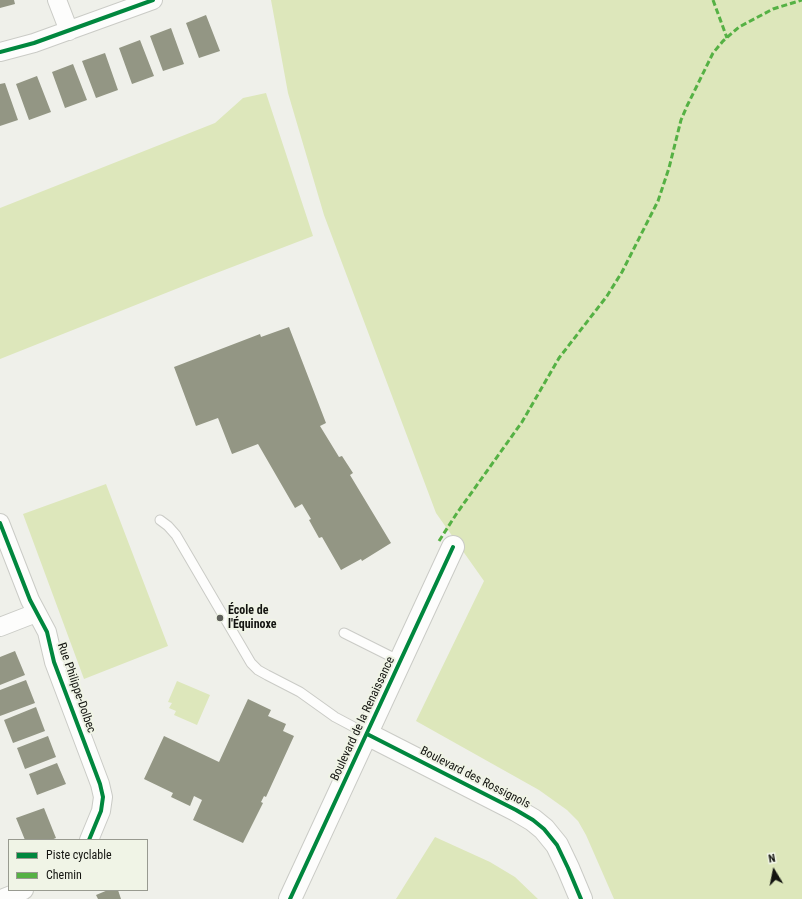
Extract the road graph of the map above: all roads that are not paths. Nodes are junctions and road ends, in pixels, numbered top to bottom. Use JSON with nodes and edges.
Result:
{"nodes":[{"id":1,"x":57,"y":0,"type":"edge"},
{"id":2,"x":153,"y":0,"type":"edge"},
{"id":3,"x":68,"y":31,"type":"junction"},
{"id":4,"x":0,"y":52,"type":"edge"},
{"id":5,"x":160,"y":520,"type":"dead end"},
{"id":6,"x":0,"y":523,"type":"edge"},
{"id":7,"x":453,"y":547,"type":"dead end"},
{"id":8,"x":36,"y":613,"type":"junction"},
{"id":9,"x":0,"y":627,"type":"edge"},
{"id":10,"x":344,"y":633,"type":"dead end"},
{"id":11,"x":400,"y":661,"type":"junction"},
{"id":12,"x":367,"y":734,"type":"junction"},
{"id":13,"x":89,"y":839,"type":"edge"},
{"id":14,"x":21,"y":891,"type":"edge"},
{"id":15,"x":1,"y":899,"type":"edge"},
{"id":16,"x":290,"y":899,"type":"edge"},
{"id":17,"x":582,"y":899,"type":"edge"}],
"edges":[{"from":1,"to":3,"type":"street"},
{"from":2,"to":3,"type":"street"},
{"from":3,"to":4,"type":"street"},
{"from":5,"to":12,"type":"lane"},
{"from":6,"to":8,"type":"street","name":"Rue Philippe-Dolbec"},
{"from":7,"to":11,"type":"street","name":"Boulevard de la Renaissance"},
{"from":8,"to":9,"type":"street"},
{"from":8,"to":13,"type":"street","name":"Rue Philippe-Dolbec"},
{"from":10,"to":11,"type":"lane"},
{"from":11,"to":12,"type":"street","name":"Boulevard de la Renaissance"},
{"from":12,"to":16,"type":"street","name":"Boulevard de la Renaissance"},
{"from":12,"to":17,"type":"street","name":"Boulevard des Rossignols"},
{"from":14,"to":15,"type":"street"}]}
